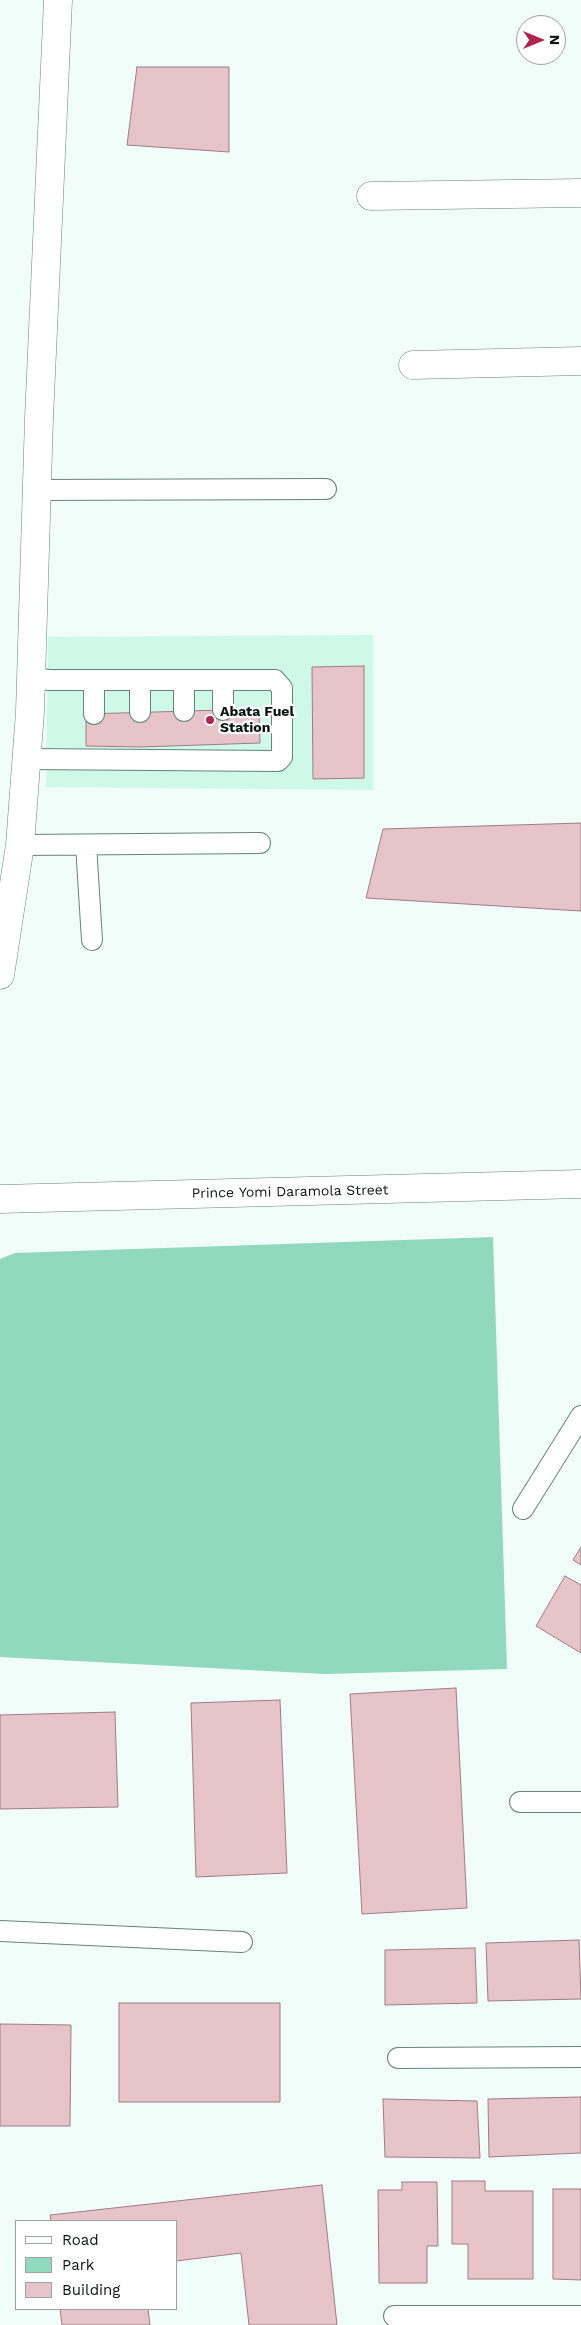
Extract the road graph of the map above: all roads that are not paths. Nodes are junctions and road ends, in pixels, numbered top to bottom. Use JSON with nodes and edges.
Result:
{"nodes":[{"id":1,"x":58,"y":0,"type":"edge"},
{"id":2,"x":581,"y":193,"type":"edge"},
{"id":3,"x":371,"y":196,"type":"dead end"},
{"id":4,"x":581,"y":361,"type":"edge"},
{"id":5,"x":413,"y":365,"type":"dead end"},
{"id":6,"x":326,"y":489,"type":"dead end"},
{"id":7,"x":36,"y":490,"type":"junction"},
{"id":8,"x":31,"y":678,"type":"junction"},
{"id":9,"x":94,"y":680,"type":"junction"},
{"id":10,"x":140,"y":680,"type":"junction"},
{"id":11,"x":184,"y":680,"type":"junction"},
{"id":12,"x":223,"y":680,"type":"junction"},
{"id":13,"x":223,"y":710,"type":"dead end"},
{"id":14,"x":184,"y":711,"type":"dead end"},
{"id":15,"x":140,"y":712,"type":"dead end"},
{"id":16,"x":94,"y":714,"type":"dead end"},
{"id":17,"x":27,"y":760,"type":"junction"},
{"id":18,"x":260,"y":843,"type":"dead end"},
{"id":19,"x":20,"y":845,"type":"junction"},
{"id":20,"x":86,"y":845,"type":"junction"},
{"id":21,"x":92,"y":940,"type":"dead end"},
{"id":22,"x":0,"y":975,"type":"edge"},
{"id":23,"x":581,"y":1184,"type":"edge"},
{"id":24,"x":0,"y":1199,"type":"edge"},
{"id":25,"x":581,"y":1416,"type":"edge"},
{"id":26,"x":523,"y":1509,"type":"dead end"},
{"id":27,"x":520,"y":1802,"type":"dead end"},
{"id":28,"x":581,"y":1802,"type":"edge"},
{"id":29,"x":0,"y":1931,"type":"edge"},
{"id":30,"x":242,"y":1942,"type":"dead end"},
{"id":31,"x":581,"y":2057,"type":"edge"},
{"id":32,"x":398,"y":2058,"type":"dead end"},
{"id":33,"x":394,"y":2316,"type":"dead end"},
{"id":34,"x":581,"y":2316,"type":"edge"}],
"edges":[{"from":1,"to":7,"type":"street"},
{"from":2,"to":3,"type":"street"},
{"from":4,"to":5,"type":"street"},
{"from":6,"to":7,"type":"lane"},
{"from":7,"to":8,"type":"street"},
{"from":8,"to":9,"type":"lane"},
{"from":8,"to":17,"type":"street"},
{"from":9,"to":10,"type":"lane"},
{"from":9,"to":16,"type":"lane"},
{"from":10,"to":11,"type":"lane"},
{"from":10,"to":15,"type":"lane"},
{"from":11,"to":12,"type":"lane"},
{"from":11,"to":14,"type":"lane"},
{"from":12,"to":13,"type":"lane"},
{"from":12,"to":17,"type":"lane"},
{"from":17,"to":19,"type":"street"},
{"from":18,"to":20,"type":"lane"},
{"from":19,"to":20,"type":"lane"},
{"from":19,"to":22,"type":"street"},
{"from":20,"to":21,"type":"lane"},
{"from":23,"to":24,"type":"street","name":"Prince Yomi Daramola Street"},
{"from":25,"to":26,"type":"lane"},
{"from":27,"to":28,"type":"lane"},
{"from":29,"to":30,"type":"lane"},
{"from":31,"to":32,"type":"lane"},
{"from":33,"to":34,"type":"lane"}]}
